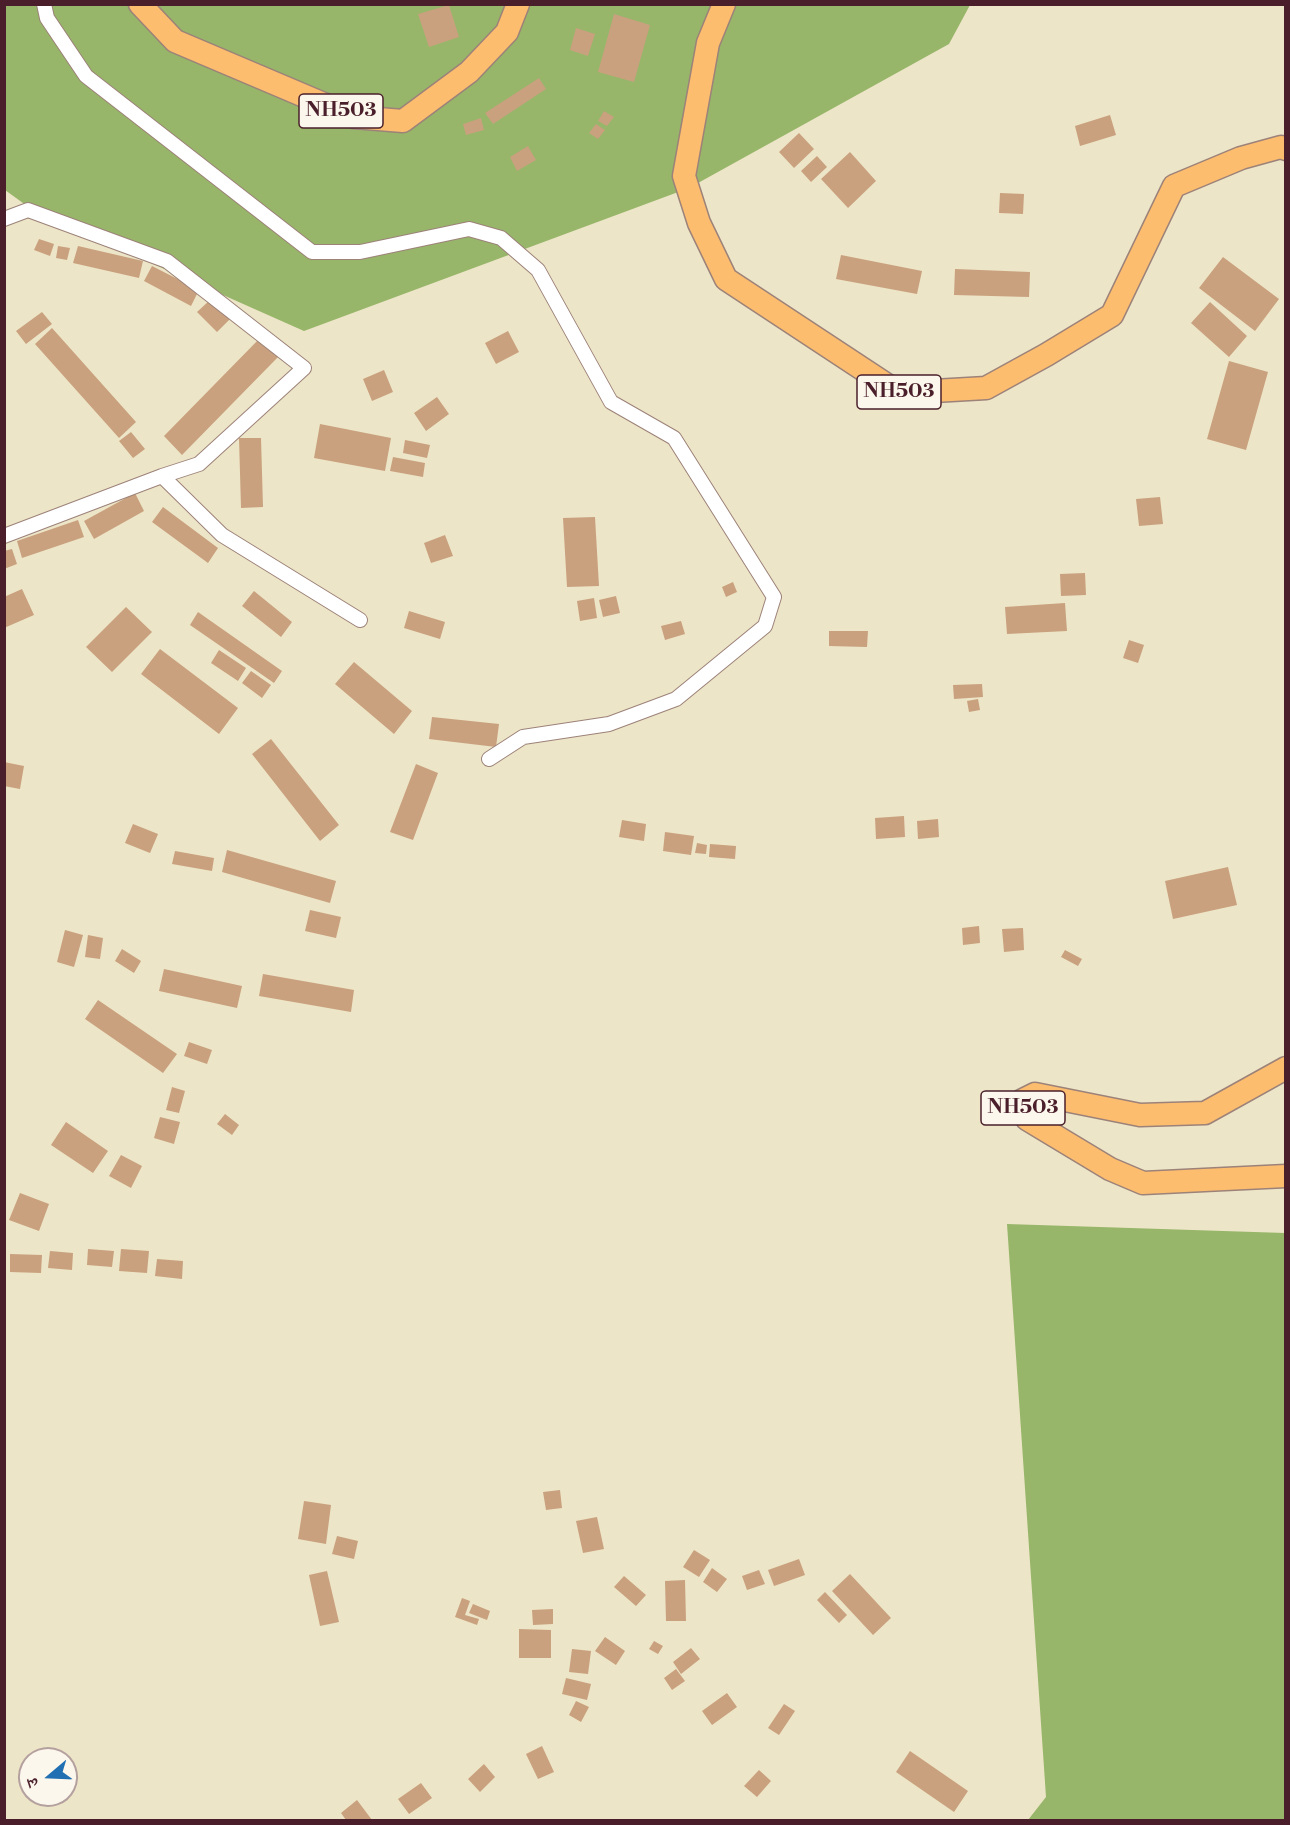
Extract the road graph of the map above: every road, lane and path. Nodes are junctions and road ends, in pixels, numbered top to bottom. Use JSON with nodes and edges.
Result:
{"nodes":[{"id":1,"x":44,"y":4,"type":"edge"},
{"id":2,"x":140,"y":4,"type":"edge"},
{"id":3,"x":518,"y":4,"type":"edge"},
{"id":4,"x":724,"y":4,"type":"edge"},
{"id":5,"x":1286,"y":148,"type":"edge"},
{"id":6,"x":4,"y":219,"type":"edge"},
{"id":7,"x":162,"y":476,"type":"junction"},
{"id":8,"x":4,"y":536,"type":"edge"},
{"id":9,"x":360,"y":620,"type":"dead end"},
{"id":10,"x":489,"y":759,"type":"dead end"},
{"id":11,"x":1286,"y":1068,"type":"edge"},
{"id":12,"x":1286,"y":1176,"type":"edge"}],
"edges":[{"from":1,"to":10,"type":"street"},
{"from":2,"to":3,"type":"main road","number":"NH503"},
{"from":4,"to":5,"type":"main road","number":"NH503"},
{"from":6,"to":7,"type":"street"},
{"from":7,"to":8,"type":"street"},
{"from":7,"to":9,"type":"street"},
{"from":11,"to":12,"type":"main road","number":"NH503"}]}
